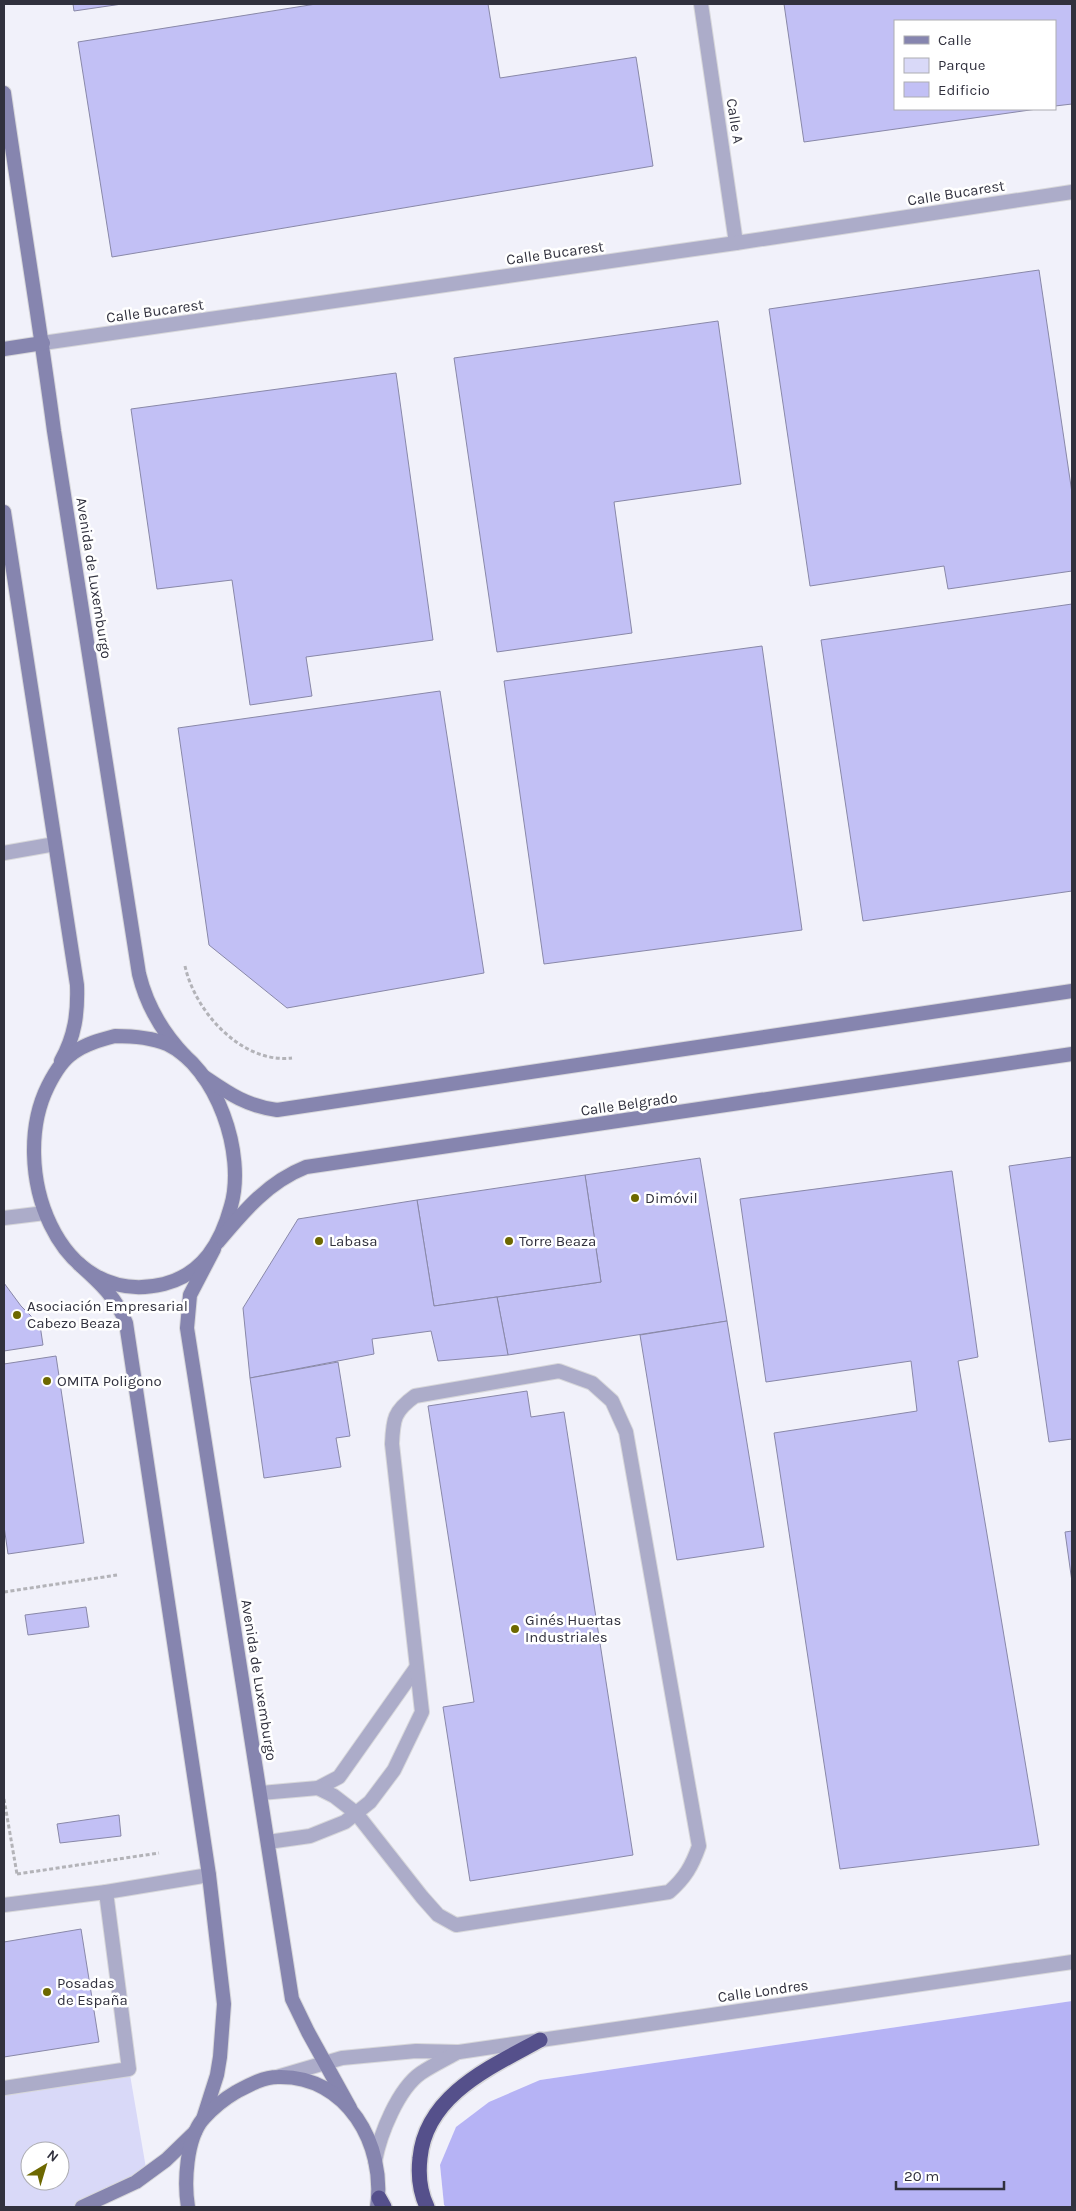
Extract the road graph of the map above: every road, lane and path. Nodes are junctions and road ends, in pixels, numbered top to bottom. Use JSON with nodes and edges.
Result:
{"nodes":[{"id":1,"x":701,"y":4,"type":"edge"},
{"id":2,"x":4,"y":93,"type":"edge"},
{"id":3,"x":1072,"y":192,"type":"edge"},
{"id":4,"x":736,"y":243,"type":"junction"},
{"id":5,"x":43,"y":343,"type":"junction"},
{"id":6,"x":4,"y":349,"type":"edge"},
{"id":7,"x":4,"y":512,"type":"edge"},
{"id":8,"x":55,"y":844,"type":"junction"},
{"id":9,"x":4,"y":853,"type":"edge"},
{"id":10,"x":185,"y":966,"type":"dead end"},
{"id":11,"x":1072,"y":991,"type":"edge"},
{"id":12,"x":1072,"y":1054,"type":"edge"},
{"id":13,"x":185,"y":1056,"type":"junction"},
{"id":14,"x":292,"y":1058,"type":"dead end"},
{"id":15,"x":54,"y":1073,"type":"junction"},
{"id":16,"x":203,"y":1076,"type":"junction"},
{"id":17,"x":45,"y":1212,"type":"junction"},
{"id":18,"x":4,"y":1218,"type":"edge"},
{"id":19,"x":216,"y":1246,"type":"junction"},
{"id":20,"x":79,"y":1264,"type":"junction"},
{"id":21,"x":118,"y":1574,"type":"dead end"},
{"id":22,"x":4,"y":1592,"type":"edge"},
{"id":23,"x":416,"y":1668,"type":"junction"},
{"id":24,"x":318,"y":1788,"type":"junction"},
{"id":25,"x":261,"y":1793,"type":"junction"},
{"id":26,"x":4,"y":1799,"type":"edge"},
{"id":27,"x":356,"y":1813,"type":"junction"},
{"id":28,"x":268,"y":1842,"type":"junction"},
{"id":29,"x":159,"y":1853,"type":"dead end"},
{"id":30,"x":17,"y":1874,"type":"junction"},
{"id":31,"x":210,"y":1875,"type":"junction"},
{"id":32,"x":106,"y":1892,"type":"junction"},
{"id":33,"x":22,"y":1903,"type":"junction"},
{"id":34,"x":4,"y":1905,"type":"edge"},
{"id":35,"x":1072,"y":1962,"type":"edge"},
{"id":36,"x":540,"y":2040,"type":"junction"},
{"id":37,"x":459,"y":2052,"type":"junction"},
{"id":38,"x":326,"y":2062,"type":"junction"},
{"id":39,"x":276,"y":2077,"type":"junction"},
{"id":40,"x":4,"y":2088,"type":"edge"},
{"id":41,"x":350,"y":2108,"type":"junction"},
{"id":42,"x":203,"y":2119,"type":"junction"},
{"id":43,"x":195,"y":2132,"type":"junction"},
{"id":44,"x":376,"y":2161,"type":"junction"},
{"id":45,"x":380,"y":2204,"type":"edge"},
{"id":46,"x":82,"y":2207,"type":"edge"},
{"id":47,"x":188,"y":2207,"type":"edge"},
{"id":48,"x":428,"y":2207,"type":"edge"}],
"edges":[{"from":1,"to":4,"type":"street","name":"Calle A"},
{"from":2,"to":5,"type":"main road","name":"Avenida de Luxemburgo"},
{"from":3,"to":4,"type":"street","name":"Calle Bucarest"},
{"from":4,"to":5,"type":"street","name":"Calle Bucarest"},
{"from":5,"to":6,"type":"main road"},
{"from":5,"to":13,"type":"main road","name":"Avenida de Luxemburgo"},
{"from":7,"to":8,"type":"main road"},
{"from":8,"to":9,"type":"street"},
{"from":8,"to":15,"type":"main road"},
{"from":10,"to":14,"type":"path"},
{"from":11,"to":16,"type":"main road"},
{"from":12,"to":19,"type":"main road","name":"Calle Belgrado"},
{"from":13,"to":15,"type":"main road"},
{"from":13,"to":16,"type":"main road","name":"Avenida de Luxemburgo"},
{"from":15,"to":17,"type":"main road"},
{"from":16,"to":19,"type":"main road"},
{"from":17,"to":18,"type":"street"},
{"from":17,"to":20,"type":"main road"},
{"from":19,"to":20,"type":"main road"},
{"from":19,"to":25,"type":"main road","name":"Avenida de Luxemburgo"},
{"from":20,"to":31,"type":"main road","name":"Avenida de Luxemburgo"},
{"from":21,"to":22,"type":"path"},
{"from":23,"to":24,"type":"street"},
{"from":23,"to":27,"type":"street"},
{"from":23,"to":27,"type":"street"},
{"from":24,"to":25,"type":"street"},
{"from":24,"to":27,"type":"street"},
{"from":25,"to":28,"type":"main road","name":"Avenida de Luxemburgo"},
{"from":26,"to":30,"type":"path"},
{"from":27,"to":28,"type":"street"},
{"from":28,"to":38,"type":"main road","name":"Avenida de Luxemburgo"},
{"from":29,"to":30,"type":"path"},
{"from":30,"to":33,"type":"path"},
{"from":31,"to":32,"type":"street"},
{"from":31,"to":42,"type":"main road","name":"Avenida de Luxemburgo"},
{"from":32,"to":33,"type":"street"},
{"from":32,"to":40,"type":"street"},
{"from":33,"to":34,"type":"street"},
{"from":35,"to":36,"type":"street","name":"Calle Londres"},
{"from":36,"to":37,"type":"street","name":"Calle Londres"},
{"from":36,"to":48,"type":"highway"},
{"from":37,"to":38,"type":"street"},
{"from":37,"to":44,"type":"street"},
{"from":38,"to":39,"type":"street"},
{"from":38,"to":41,"type":"main road","name":"Avenida de Luxemburgo"},
{"from":39,"to":41,"type":"main road","name":"Avenida de Luxemburgo"},
{"from":39,"to":42,"type":"main road","name":"Avenida de Luxemburgo"},
{"from":41,"to":44,"type":"main road","name":"Avenida de Luxemburgo"},
{"from":42,"to":43,"type":"main road","name":"Avenida de Luxemburgo"},
{"from":43,"to":46,"type":"main road"},
{"from":43,"to":47,"type":"main road","name":"Avenida de Luxemburgo"},
{"from":44,"to":45,"type":"main road","name":"Avenida de Luxemburgo"}]}
